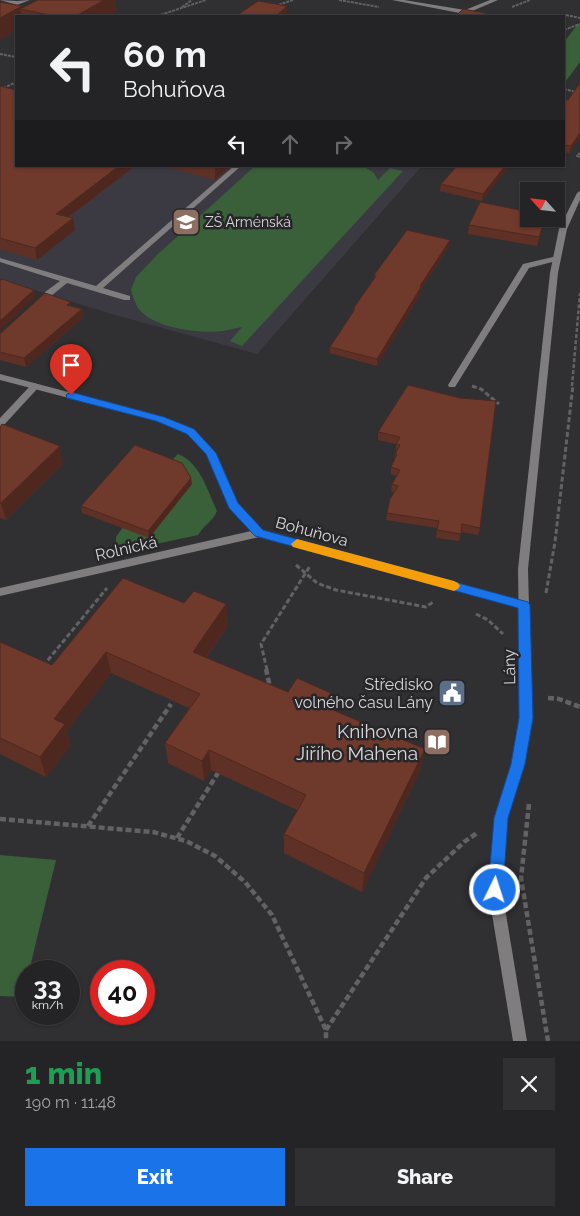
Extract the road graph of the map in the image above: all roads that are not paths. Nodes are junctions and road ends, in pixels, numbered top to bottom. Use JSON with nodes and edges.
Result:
{"nodes":[{"id":1,"x":3,"y":0,"type":"edge"},
{"id":2,"x":27,"y":0,"type":"edge"},
{"id":3,"x":395,"y":0,"type":"edge"},
{"id":4,"x":496,"y":0,"type":"edge"},
{"id":5,"x":237,"y":167,"type":"edge"},
{"id":6,"x":580,"y":192,"type":"edge"},
{"id":7,"x":576,"y":206,"type":"edge"},
{"id":8,"x":557,"y":258,"type":"junction"},
{"id":9,"x":0,"y":260,"type":"edge"},
{"id":10,"x":66,"y":280,"type":"junction"},
{"id":11,"x":97,"y":289,"type":"junction"},
{"id":12,"x":128,"y":298,"type":"dead end"},
{"id":13,"x":41,"y":300,"type":"edge"},
{"id":14,"x":0,"y":377,"type":"edge"},
{"id":15,"x":453,"y":383,"type":"road end"},
{"id":16,"x":36,"y":386,"type":"junction"},
{"id":17,"x":0,"y":424,"type":"edge"},
{"id":18,"x":259,"y":534,"type":"junction"},
{"id":19,"x":0,"y":592,"type":"edge"},
{"id":20,"x":524,"y":605,"type":"junction"},
{"id":21,"x":520,"y":1041,"type":"edge"}],
"edges":[{"from":1,"to":2,"type":"street"},
{"from":3,"to":4,"type":"street"},
{"from":5,"to":11,"type":"street"},
{"from":6,"to":7,"type":"street","name":"Lány"},
{"from":7,"to":8,"type":"street","name":"Lány"},
{"from":8,"to":15,"type":"street"},
{"from":8,"to":20,"type":"street","name":"Lány"},
{"from":9,"to":10,"type":"street"},
{"from":10,"to":11,"type":"street"},
{"from":10,"to":13,"type":"street"},
{"from":11,"to":12,"type":"street"},
{"from":14,"to":16,"type":"street","name":"Bohuňova"},
{"from":16,"to":17,"type":"street"},
{"from":16,"to":18,"type":"street","name":"Bohuňova"},
{"from":18,"to":19,"type":"street","name":"Rolnická"},
{"from":18,"to":20,"type":"street","name":"Bohuňova"},
{"from":20,"to":21,"type":"street","name":"Lány"}]}
